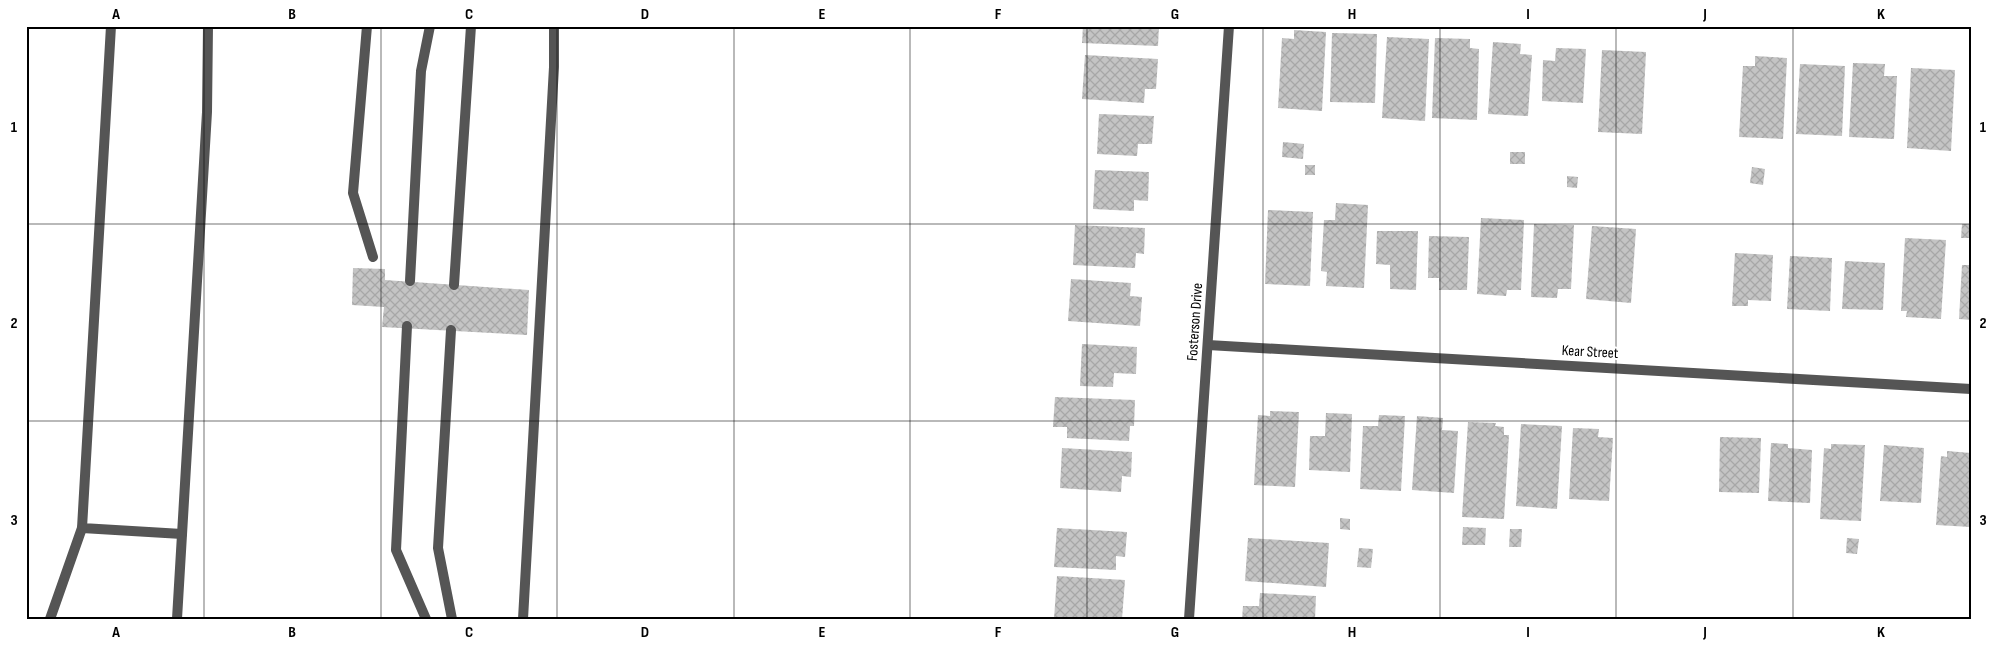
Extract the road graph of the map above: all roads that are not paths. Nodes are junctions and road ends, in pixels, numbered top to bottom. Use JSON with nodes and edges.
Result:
{"nodes":[{"id":1,"x":112,"y":26,"type":"edge"},
{"id":2,"x":208,"y":26,"type":"edge"},
{"id":3,"x":367,"y":26,"type":"edge"},
{"id":4,"x":430,"y":26,"type":"edge"},
{"id":5,"x":470,"y":26,"type":"edge"},
{"id":6,"x":554,"y":26,"type":"edge"},
{"id":7,"x":1229,"y":26,"type":"edge"},
{"id":8,"x":373,"y":257,"type":"dead end"},
{"id":9,"x":410,"y":281,"type":"dead end"},
{"id":10,"x":454,"y":285,"type":"dead end"},
{"id":11,"x":407,"y":326,"type":"dead end"},
{"id":12,"x":451,"y":330,"type":"dead end"},
{"id":13,"x":1208,"y":345,"type":"junction"},
{"id":14,"x":1971,"y":389,"type":"edge"},
{"id":15,"x":82,"y":528,"type":"junction"},
{"id":16,"x":182,"y":534,"type":"junction"},
{"id":17,"x":50,"y":619,"type":"edge"},
{"id":18,"x":177,"y":619,"type":"edge"},
{"id":19,"x":426,"y":619,"type":"edge"},
{"id":20,"x":452,"y":619,"type":"edge"},
{"id":21,"x":523,"y":619,"type":"edge"},
{"id":22,"x":1189,"y":619,"type":"edge"}],
"edges":[{"from":1,"to":15,"type":"street"},
{"from":2,"to":16,"type":"street"},
{"from":3,"to":8,"type":"street"},
{"from":4,"to":9,"type":"street"},
{"from":5,"to":10,"type":"street"},
{"from":6,"to":21,"type":"street"},
{"from":7,"to":13,"type":"street","name":"Fosterson Drive"},
{"from":11,"to":19,"type":"street"},
{"from":12,"to":20,"type":"street"},
{"from":13,"to":14,"type":"street","name":"Kear Street"},
{"from":13,"to":22,"type":"street","name":"Fosterson Drive"},
{"from":15,"to":16,"type":"street"},
{"from":15,"to":17,"type":"street"},
{"from":16,"to":18,"type":"street"}]}
